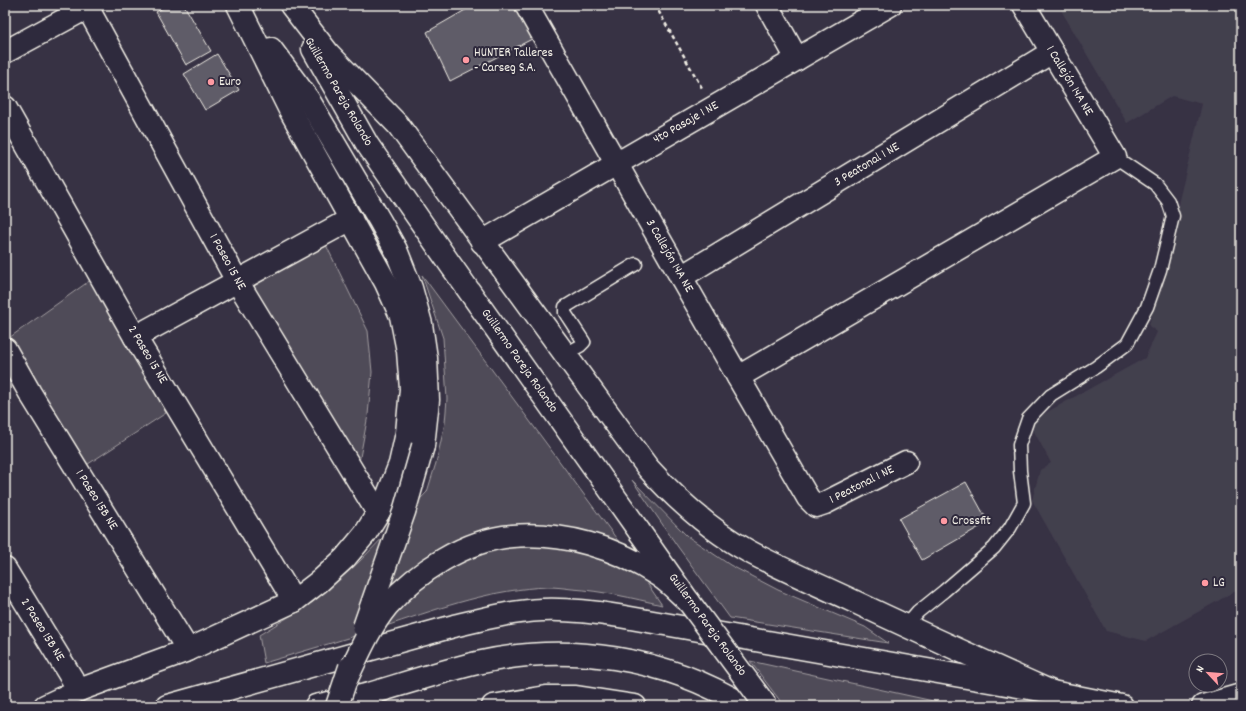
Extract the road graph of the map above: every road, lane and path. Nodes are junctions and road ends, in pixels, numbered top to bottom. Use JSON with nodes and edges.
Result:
{"nodes":[{"id":1,"x":238,"y":5,"type":"edge"},
{"id":2,"x":287,"y":5,"type":"edge"},
{"id":3,"x":291,"y":5,"type":"edge"},
{"id":4,"x":526,"y":5,"type":"edge"},
{"id":5,"x":655,"y":5,"type":"edge"},
{"id":6,"x":767,"y":5,"type":"edge"},
{"id":7,"x":890,"y":5,"type":"edge"},
{"id":8,"x":1024,"y":5,"type":"edge"},
{"id":9,"x":88,"y":6,"type":"edge"},
{"id":10,"x":5,"y":52,"type":"edge"},
{"id":11,"x":1052,"y":52,"type":"junction"},
{"id":12,"x":797,"y":59,"type":"junction"},
{"id":13,"x":5,"y":107,"type":"edge"},
{"id":14,"x":713,"y":108,"type":"junction"},
{"id":15,"x":1115,"y":156,"type":"junction"},
{"id":16,"x":616,"y":163,"type":"junction"},
{"id":17,"x":351,"y":218,"type":"junction"},
{"id":18,"x":482,"y":242,"type":"junction"},
{"id":19,"x":636,"y":264,"type":"dead end"},
{"id":20,"x":681,"y":277,"type":"junction"},
{"id":21,"x":237,"y":281,"type":"junction"},
{"id":22,"x":135,"y":337,"type":"junction"},
{"id":23,"x":5,"y":349,"type":"edge"},
{"id":24,"x":565,"y":354,"type":"junction"},
{"id":25,"x":738,"y":377,"type":"junction"},
{"id":26,"x":906,"y":462,"type":"dead end"},
{"id":27,"x":816,"y":506,"type":"joint"},
{"id":28,"x":378,"y":513,"type":"junction"},
{"id":29,"x":5,"y":569,"type":"edge"},
{"id":30,"x":294,"y":601,"type":"junction"},
{"id":31,"x":689,"y":602,"type":"junction"},
{"id":32,"x":906,"y":626,"type":"junction"},
{"id":33,"x":188,"y":650,"type":"junction"},
{"id":34,"x":346,"y":680,"type":"junction"},
{"id":35,"x":79,"y":690,"type":"junction"},
{"id":36,"x":1052,"y":692,"type":"junction"},
{"id":37,"x":1241,"y":695,"type":"edge"},
{"id":38,"x":45,"y":706,"type":"edge"},
{"id":39,"x":167,"y":706,"type":"edge"},
{"id":40,"x":316,"y":706,"type":"edge"},
{"id":41,"x":337,"y":706,"type":"edge"},
{"id":42,"x":493,"y":706,"type":"edge"},
{"id":43,"x":635,"y":706,"type":"edge"},
{"id":44,"x":745,"y":706,"type":"edge"},
{"id":45,"x":766,"y":706,"type":"edge"},
{"id":46,"x":1122,"y":706,"type":"edge"},
{"id":47,"x":1203,"y":706,"type":"edge"}],
"edges":[{"from":1,"to":17,"type":"main road"},
{"from":1,"to":34,"type":"main road","bridge":true},
{"from":2,"to":31,"type":"main road","name":"Guillermo Pareja Rolando","bridge":true},
{"from":3,"to":18,"type":"main road"},
{"from":4,"to":16,"type":"main road","name":"3 Callejón 14A NE"},
{"from":5,"to":14,"type":"path"},
{"from":6,"to":12,"type":"main road"},
{"from":7,"to":12,"type":"main road","name":"4to Pasaje 1 NE"},
{"from":8,"to":11,"type":"main road","name":"1 Callejón 14A NE"},
{"from":9,"to":10,"type":"main road"},
{"from":9,"to":21,"type":"main road","name":"1 Paseo 15 NE"},
{"from":11,"to":15,"type":"main road","name":"1 Callejón 14A NE"},
{"from":11,"to":20,"type":"main road","name":"3 Peatonal 1 NE"},
{"from":12,"to":14,"type":"main road","name":"4to Pasaje 1 NE"},
{"from":13,"to":22,"type":"main road","name":"2 Paseo 15 NE"},
{"from":14,"to":16,"type":"main road","name":"4to Pasaje 1 NE"},
{"from":15,"to":25,"type":"main road"},
{"from":15,"to":32,"type":"lane"},
{"from":16,"to":18,"type":"main road","name":"4to Pasaje 1 NE"},
{"from":16,"to":20,"type":"main road","name":"3 Callejón 14A NE"},
{"from":17,"to":21,"type":"main road"},
{"from":17,"to":28,"type":"main road"},
{"from":18,"to":24,"type":"main road"},
{"from":19,"to":24,"type":"lane"},
{"from":20,"to":25,"type":"main road","name":"3 Callejón 14A NE"},
{"from":21,"to":22,"type":"main road"},
{"from":21,"to":28,"type":"main road","name":"1 Paseo 15 NE"},
{"from":22,"to":30,"type":"main road","name":"2 Paseo 15 NE"},
{"from":23,"to":33,"type":"main road","name":"1 Paseo 15B NE"},
{"from":24,"to":32,"type":"main road"},
{"from":25,"to":27,"type":"main road","name":"3 Callejón 14A NE"},
{"from":26,"to":27,"type":"main road","name":"1 Peatonal 1 NE"},
{"from":28,"to":30,"type":"main road"},
{"from":29,"to":35,"type":"main road","name":"2 Paseo 15B NE"},
{"from":30,"to":33,"type":"main road"},
{"from":31,"to":34,"type":"main road","bridge":true},
{"from":31,"to":45,"type":"main road","name":"Guillermo Pareja Rolando","bridge":true},
{"from":32,"to":36,"type":"main road"},
{"from":33,"to":35,"type":"main road"},
{"from":34,"to":41,"type":"main road","bridge":true},
{"from":35,"to":38,"type":"main road"},
{"from":36,"to":39,"type":"main road"},
{"from":36,"to":46,"type":"main road"},
{"from":37,"to":47,"type":"main road"},
{"from":40,"to":44,"type":"main road"},
{"from":42,"to":43,"type":"main road"}]}
